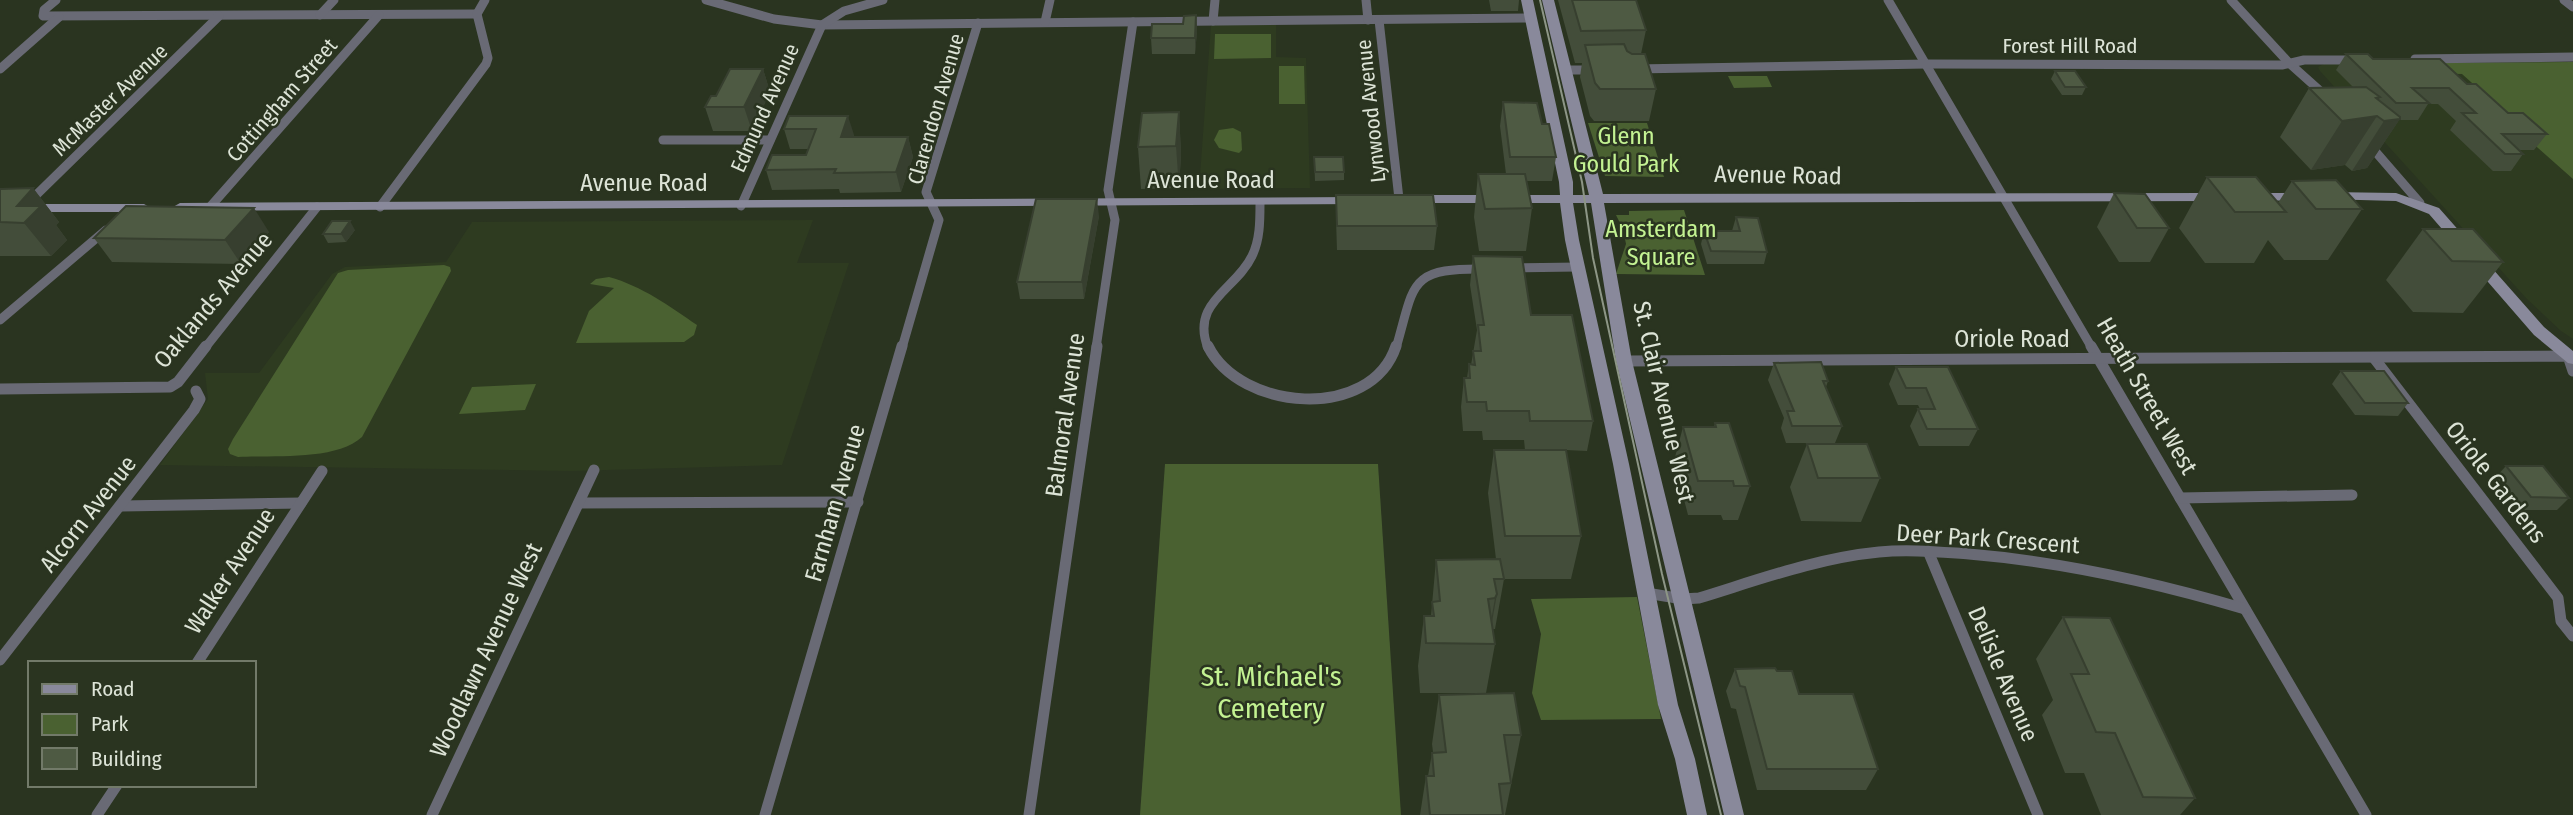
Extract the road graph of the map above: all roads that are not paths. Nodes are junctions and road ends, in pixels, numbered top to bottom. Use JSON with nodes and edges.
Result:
{"nodes":[{"id":1,"x":56,"y":0,"type":"edge"},
{"id":2,"x":334,"y":0,"type":"edge"},
{"id":3,"x":485,"y":0,"type":"edge"},
{"id":4,"x":706,"y":0,"type":"edge"},
{"id":5,"x":883,"y":0,"type":"edge"},
{"id":6,"x":1050,"y":0,"type":"edge"},
{"id":7,"x":1215,"y":0,"type":"edge"},
{"id":8,"x":1366,"y":0,"type":"edge"},
{"id":9,"x":1527,"y":0,"type":"edge"},
{"id":10,"x":1548,"y":0,"type":"edge"},
{"id":11,"x":1888,"y":0,"type":"edge"},
{"id":12,"x":2231,"y":0,"type":"edge"},
{"id":13,"x":2564,"y":0,"type":"edge"},
{"id":14,"x":2573,"y":7,"type":"edge"},
{"id":15,"x":477,"y":14,"type":"junction"},
{"id":16,"x":320,"y":15,"type":"junction"},
{"id":17,"x":379,"y":15,"type":"junction"},
{"id":18,"x":219,"y":16,"type":"junction"},
{"id":19,"x":60,"y":17,"type":"junction"},
{"id":20,"x":1531,"y":18,"type":"junction"},
{"id":21,"x":1368,"y":20,"type":"junction"},
{"id":22,"x":1379,"y":20,"type":"junction"},
{"id":23,"x":1213,"y":21,"type":"junction"},
{"id":24,"x":1045,"y":22,"type":"junction"},
{"id":25,"x":1133,"y":22,"type":"junction"},
{"id":26,"x":978,"y":23,"type":"junction"},
{"id":27,"x":822,"y":25,"type":"junction"},
{"id":28,"x":2573,"y":57,"type":"edge"},
{"id":29,"x":2399,"y":59,"type":"edge"},
{"id":30,"x":2372,"y":60,"type":"edge"},
{"id":31,"x":2289,"y":63,"type":"junction"},
{"id":32,"x":1927,"y":64,"type":"junction"},
{"id":33,"x":0,"y":69,"type":"edge"},
{"id":34,"x":1567,"y":70,"type":"junction"},
{"id":35,"x":1606,"y":70,"type":"edge"},
{"id":36,"x":1620,"y":70,"type":"edge"},
{"id":37,"x":2338,"y":109,"type":"edge"},
{"id":38,"x":2363,"y":137,"type":"edge"},
{"id":39,"x":770,"y":140,"type":"junction"},
{"id":40,"x":663,"y":141,"type":"dead end"},
{"id":41,"x":1567,"y":197,"type":"junction"},
{"id":42,"x":1597,"y":197,"type":"junction"},
{"id":43,"x":2004,"y":197,"type":"junction"},
{"id":44,"x":1386,"y":200,"type":"junction"},
{"id":45,"x":1112,"y":203,"type":"junction"},
{"id":46,"x":2420,"y":203,"type":"junction"},
{"id":47,"x":931,"y":204,"type":"junction"},
{"id":48,"x":1260,"y":204,"type":"junction"},
{"id":49,"x":741,"y":206,"type":"junction"},
{"id":50,"x":210,"y":207,"type":"junction"},
{"id":51,"x":317,"y":207,"type":"junction"},
{"id":52,"x":380,"y":207,"type":"junction"},
{"id":53,"x":0,"y":208,"type":"edge"},
{"id":54,"x":23,"y":208,"type":"junction"},
{"id":55,"x":132,"y":208,"type":"junction"},
{"id":56,"x":1578,"y":267,"type":"junction"},
{"id":57,"x":1489,"y":268,"type":"edge"},
{"id":58,"x":1502,"y":268,"type":"edge"},
{"id":59,"x":0,"y":308,"type":"edge"},
{"id":60,"x":13,"y":309,"type":"junction"},
{"id":61,"x":0,"y":320,"type":"edge"},
{"id":62,"x":2374,"y":358,"type":"junction"},
{"id":63,"x":2572,"y":358,"type":"edge"},
{"id":64,"x":2100,"y":359,"type":"junction"},
{"id":65,"x":1624,"y":361,"type":"junction"},
{"id":66,"x":0,"y":389,"type":"edge"},
{"id":67,"x":196,"y":391,"type":"dead end"},
{"id":68,"x":594,"y":470,"type":"dead end"},
{"id":69,"x":322,"y":471,"type":"dead end"},
{"id":70,"x":2352,"y":495,"type":"dead end"},
{"id":71,"x":2180,"y":498,"type":"junction"},
{"id":72,"x":858,"y":502,"type":"junction"},
{"id":73,"x":301,"y":503,"type":"junction"},
{"id":74,"x":579,"y":503,"type":"junction"},
{"id":75,"x":122,"y":506,"type":"junction"},
{"id":76,"x":1927,"y":551,"type":"junction"},
{"id":77,"x":1646,"y":593,"type":"junction"},
{"id":78,"x":1683,"y":599,"type":"junction"},
{"id":79,"x":2245,"y":609,"type":"junction"},
{"id":80,"x":2573,"y":636,"type":"edge"},
{"id":81,"x":0,"y":660,"type":"edge"},
{"id":82,"x":198,"y":661,"type":"edge"},
{"id":83,"x":116,"y":787,"type":"edge"},
{"id":84,"x":97,"y":815,"type":"edge"},
{"id":85,"x":432,"y":815,"type":"edge"},
{"id":86,"x":765,"y":815,"type":"edge"},
{"id":87,"x":1029,"y":815,"type":"edge"},
{"id":88,"x":1697,"y":815,"type":"edge"},
{"id":89,"x":1734,"y":815,"type":"edge"},
{"id":90,"x":2038,"y":815,"type":"edge"},
{"id":91,"x":2366,"y":815,"type":"edge"}],
"edges":[{"from":1,"to":19,"type":"street"},
{"from":2,"to":16,"type":"street","name":"Cottingham Street"},
{"from":3,"to":15,"type":"street"},
{"from":4,"to":27,"type":"street"},
{"from":5,"to":27,"type":"street"},
{"from":6,"to":24,"type":"street"},
{"from":7,"to":23,"type":"street"},
{"from":8,"to":21,"type":"street","name":"Lynwood Avenue"},
{"from":9,"to":20,"type":"main road"},
{"from":10,"to":34,"type":"main road","name":"St. Clair Avenue West"},
{"from":11,"to":32,"type":"street","name":"Heath Street West"},
{"from":12,"to":31,"type":"street"},
{"from":13,"to":14,"type":"street"},
{"from":15,"to":17,"type":"street"},
{"from":15,"to":52,"type":"street"},
{"from":16,"to":17,"type":"street"},
{"from":16,"to":18,"type":"street"},
{"from":17,"to":50,"type":"street","name":"Cottingham Street"},
{"from":18,"to":19,"type":"street"},
{"from":18,"to":54,"type":"street","name":"McMaster Avenue"},
{"from":19,"to":33,"type":"street"},
{"from":20,"to":22,"type":"street"},
{"from":20,"to":41,"type":"main road"},
{"from":21,"to":22,"type":"street"},
{"from":21,"to":23,"type":"street"},
{"from":22,"to":44,"type":"street","name":"Lynwood Avenue"},
{"from":23,"to":25,"type":"street"},
{"from":24,"to":25,"type":"street"},
{"from":24,"to":26,"type":"street"},
{"from":25,"to":45,"type":"street","name":"Balmoral Avenue"},
{"from":26,"to":27,"type":"street"},
{"from":26,"to":47,"type":"street","name":"Clarendon Avenue"},
{"from":27,"to":39,"type":"street","name":"Edmund Avenue"},
{"from":28,"to":29,"type":"street"},
{"from":30,"to":31,"type":"street","name":"Forest Hill Road"},
{"from":31,"to":32,"type":"street","name":"Forest Hill Road"},
{"from":31,"to":37,"type":"street"},
{"from":32,"to":36,"type":"street","name":"Forest Hill Road"},
{"from":32,"to":43,"type":"street","name":"Heath Street West"},
{"from":34,"to":35,"type":"street"},
{"from":34,"to":42,"type":"main road","name":"St. Clair Avenue West"},
{"from":38,"to":46,"type":"street"},
{"from":39,"to":40,"type":"street"},
{"from":39,"to":49,"type":"street","name":"Edmund Avenue"},
{"from":41,"to":42,"type":"main road","name":"Avenue Road"},
{"from":41,"to":44,"type":"main road","name":"Avenue Road"},
{"from":41,"to":56,"type":"main road"},
{"from":42,"to":43,"type":"main road","name":"Avenue Road"},
{"from":42,"to":65,"type":"main road","name":"St. Clair Avenue West"},
{"from":43,"to":46,"type":"main road","name":"Avenue Road"},
{"from":43,"to":64,"type":"street","name":"Heath Street West"},
{"from":44,"to":48,"type":"main road","name":"Avenue Road"},
{"from":45,"to":47,"type":"main road","name":"Avenue Road"},
{"from":45,"to":48,"type":"main road","name":"Avenue Road"},
{"from":45,"to":87,"type":"street","name":"Balmoral Avenue"},
{"from":46,"to":63,"type":"main road"},
{"from":47,"to":49,"type":"main road","name":"Avenue Road"},
{"from":47,"to":72,"type":"street","name":"Farnham Avenue"},
{"from":48,"to":57,"type":"street"},
{"from":49,"to":52,"type":"main road","name":"Avenue Road"},
{"from":50,"to":51,"type":"main road","name":"Avenue Road"},
{"from":50,"to":55,"type":"main road","name":"Avenue Road"},
{"from":51,"to":52,"type":"main road","name":"Avenue Road"},
{"from":51,"to":66,"type":"street","name":"Oaklands Avenue"},
{"from":53,"to":54,"type":"main road","name":"Avenue Road"},
{"from":54,"to":55,"type":"main road","name":"Avenue Road"},
{"from":55,"to":60,"type":"street"},
{"from":56,"to":58,"type":"street"},
{"from":56,"to":77,"type":"main road"},
{"from":59,"to":60,"type":"street"},
{"from":60,"to":61,"type":"street"},
{"from":62,"to":63,"type":"street","name":"Oriole Road"},
{"from":62,"to":64,"type":"street","name":"Oriole Road"},
{"from":62,"to":80,"type":"street","name":"Oriole Gardens"},
{"from":64,"to":65,"type":"street","name":"Oriole Road"},
{"from":64,"to":71,"type":"street","name":"Heath Street West"},
{"from":65,"to":78,"type":"main road","name":"St. Clair Avenue West"},
{"from":67,"to":75,"type":"street","name":"Alcorn Avenue"},
{"from":68,"to":74,"type":"street","name":"Woodlawn Avenue West"},
{"from":69,"to":73,"type":"street","name":"Walker Avenue"},
{"from":70,"to":71,"type":"street"},
{"from":71,"to":79,"type":"street","name":"Heath Street West"},
{"from":72,"to":74,"type":"street"},
{"from":72,"to":86,"type":"street","name":"Farnham Avenue"},
{"from":73,"to":75,"type":"street","name":"Walker Avenue"},
{"from":73,"to":82,"type":"street","name":"Walker Avenue"},
{"from":74,"to":85,"type":"street","name":"Woodlawn Avenue West"},
{"from":75,"to":81,"type":"street","name":"Alcorn Avenue"},
{"from":76,"to":78,"type":"street","name":"Deer Park Crescent"},
{"from":76,"to":79,"type":"street","name":"Deer Park Crescent"},
{"from":76,"to":90,"type":"street","name":"Delisle Avenue"},
{"from":77,"to":78,"type":"street","name":"Deer Park Crescent"},
{"from":77,"to":88,"type":"main road"},
{"from":78,"to":89,"type":"main road","name":"St. Clair Avenue West"},
{"from":79,"to":91,"type":"street","name":"Heath Street West"},
{"from":83,"to":84,"type":"street"}]}
